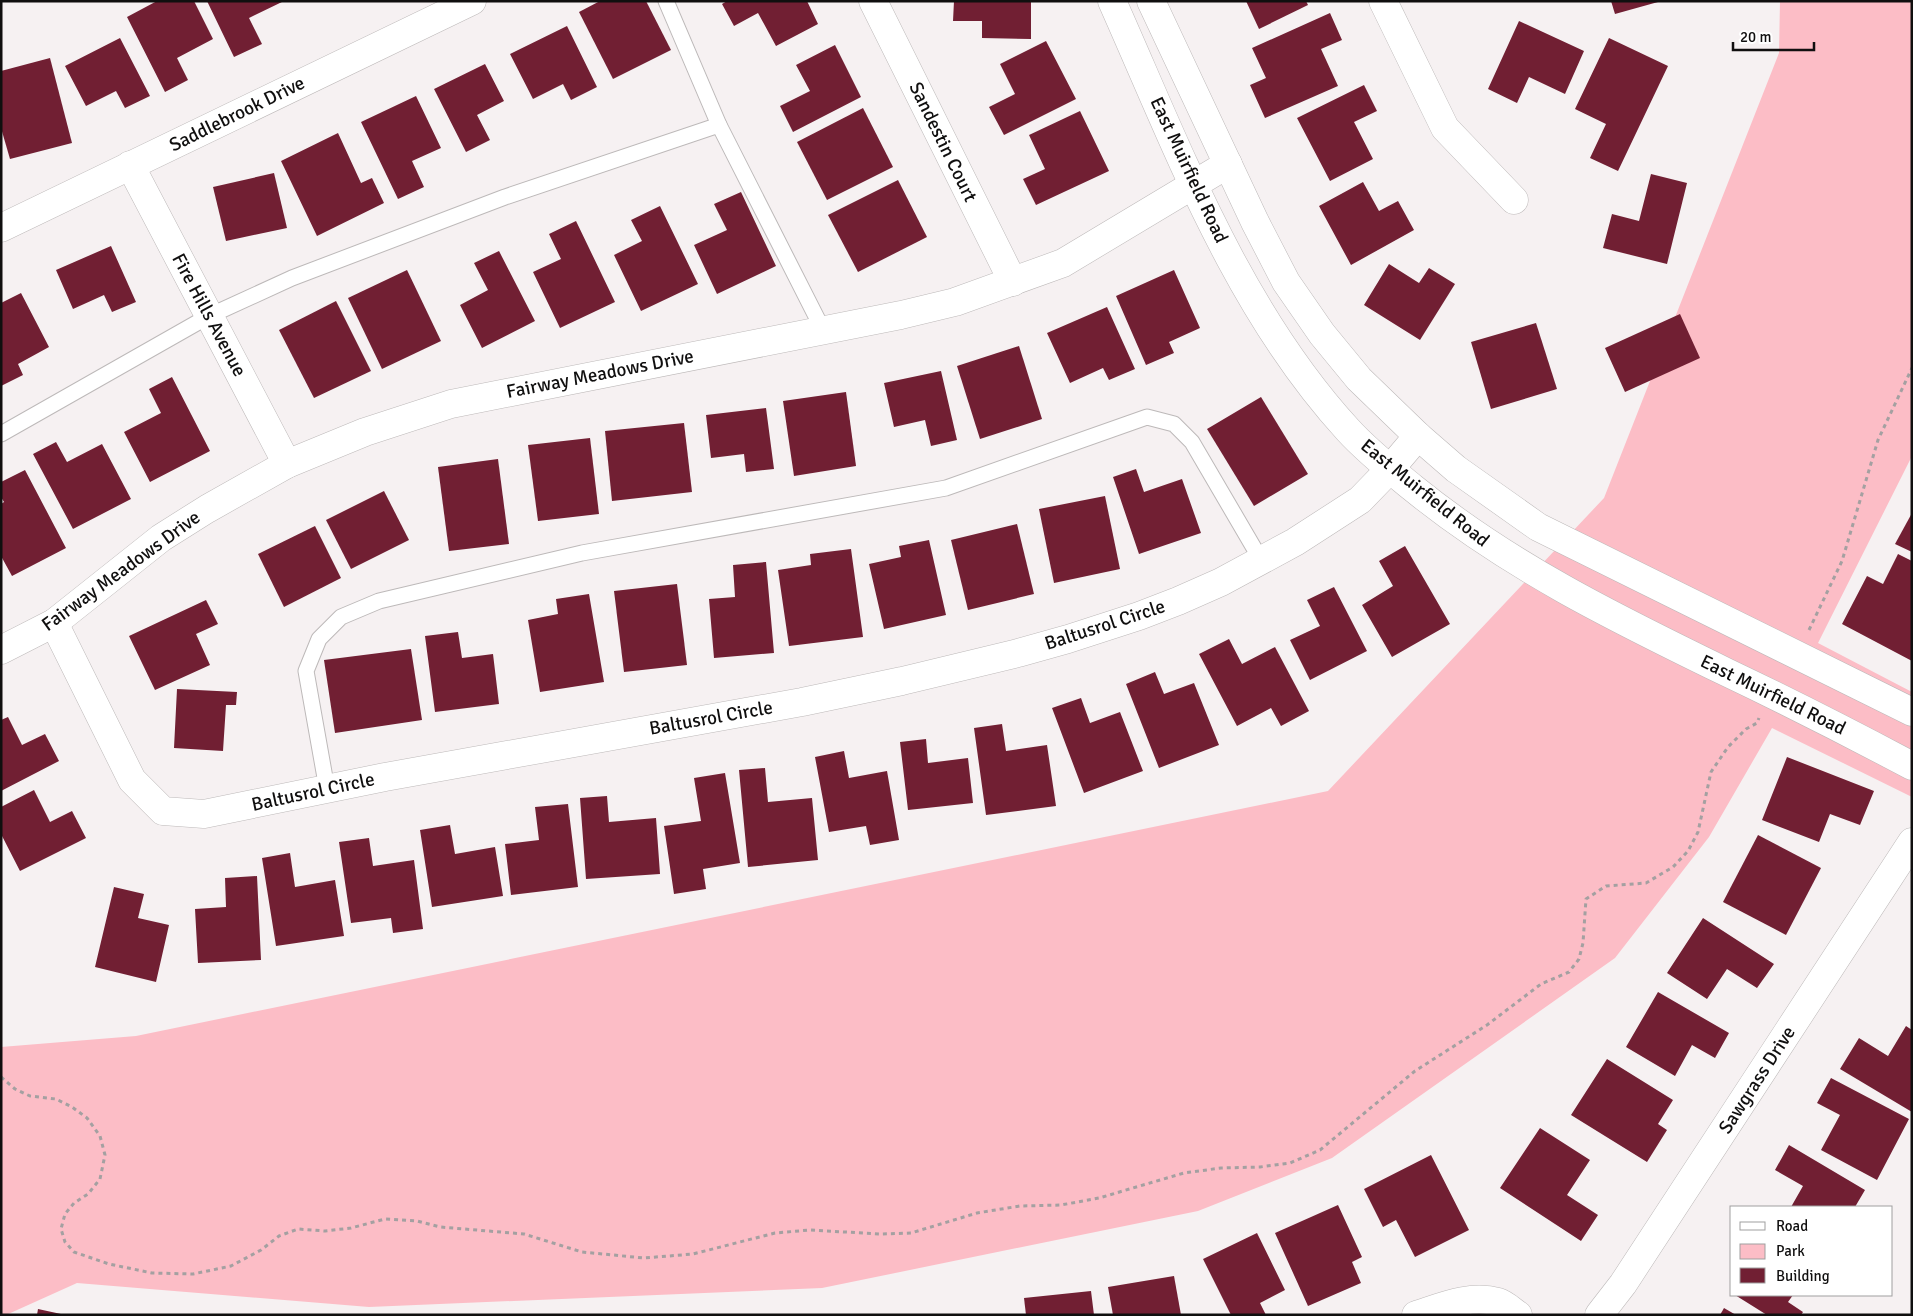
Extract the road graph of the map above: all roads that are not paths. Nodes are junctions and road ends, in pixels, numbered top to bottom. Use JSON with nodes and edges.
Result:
{"nodes":[{"id":1,"x":472,"y":1,"type":"edge"},
{"id":2,"x":666,"y":1,"type":"edge"},
{"id":3,"x":873,"y":1,"type":"edge"},
{"id":4,"x":1112,"y":1,"type":"edge"},
{"id":5,"x":1151,"y":1,"type":"edge"},
{"id":6,"x":1383,"y":1,"type":"edge"},
{"id":7,"x":719,"y":125,"type":"junction"},
{"id":8,"x":1228,"y":164,"type":"junction"},
{"id":9,"x":130,"y":165,"type":"junction"},
{"id":10,"x":1193,"y":184,"type":"junction"},
{"id":11,"x":1514,"y":200,"type":"dead end"},
{"id":12,"x":1,"y":228,"type":"edge"},
{"id":13,"x":1013,"y":282,"type":"junction"},
{"id":14,"x":209,"y":316,"type":"junction"},
{"id":15,"x":823,"y":330,"type":"junction"},
{"id":16,"x":1,"y":434,"type":"edge"},
{"id":17,"x":1418,"y":436,"type":"junction"},
{"id":18,"x":287,"y":464,"type":"junction"},
{"id":19,"x":1390,"y":469,"type":"junction"},
{"id":20,"x":1261,"y":560,"type":"junction"},
{"id":21,"x":54,"y":623,"type":"junction"},
{"id":22,"x":1,"y":650,"type":"edge"},
{"id":23,"x":1912,"y":712,"type":"edge"},
{"id":24,"x":1912,"y":766,"type":"edge"},
{"id":25,"x":327,"y":789,"type":"junction"},
{"id":26,"x":1912,"y":842,"type":"edge"},
{"id":27,"x":1416,"y":1315,"type":"edge"},
{"id":28,"x":1518,"y":1315,"type":"edge"},
{"id":29,"x":1599,"y":1315,"type":"edge"}],
"edges":[{"from":1,"to":9,"type":"street","name":"Saddlebrook Drive"},
{"from":2,"to":7,"type":"lane"},
{"from":3,"to":13,"type":"street","name":"Sandestin Court"},
{"from":4,"to":10,"type":"street","name":"East Muirfield Road"},
{"from":5,"to":8,"type":"street","name":"East Muirfield Road"},
{"from":6,"to":11,"type":"street"},
{"from":7,"to":14,"type":"lane"},
{"from":7,"to":15,"type":"lane"},
{"from":8,"to":10,"type":"street","name":"Fairway Meadows Drive"},
{"from":8,"to":17,"type":"street","name":"East Muirfield Road"},
{"from":9,"to":12,"type":"street","name":"Saddlebrook Drive"},
{"from":9,"to":14,"type":"street","name":"Fire Hills Avenue"},
{"from":10,"to":13,"type":"street","name":"Fairway Meadows Drive"},
{"from":10,"to":19,"type":"street","name":"East Muirfield Road"},
{"from":13,"to":15,"type":"street","name":"Fairway Meadows Drive"},
{"from":14,"to":16,"type":"lane"},
{"from":14,"to":18,"type":"street","name":"Fire Hills Avenue"},
{"from":15,"to":18,"type":"street","name":"Fairway Meadows Drive"},
{"from":17,"to":19,"type":"street","name":"Baltusrol Circle"},
{"from":17,"to":23,"type":"street","name":"East Muirfield Road"},
{"from":18,"to":21,"type":"street","name":"Fairway Meadows Drive"},
{"from":19,"to":20,"type":"street","name":"Baltusrol Circle"},
{"from":19,"to":24,"type":"street","name":"East Muirfield Road"},
{"from":20,"to":25,"type":"street","name":"Baltusrol Circle"},
{"from":20,"to":25,"type":"lane"},
{"from":21,"to":22,"type":"street","name":"Fairway Meadows Drive"},
{"from":21,"to":25,"type":"street","name":"Baltusrol Circle"},
{"from":26,"to":29,"type":"street","name":"Sawgrass Drive"},
{"from":27,"to":28,"type":"street"}]}
